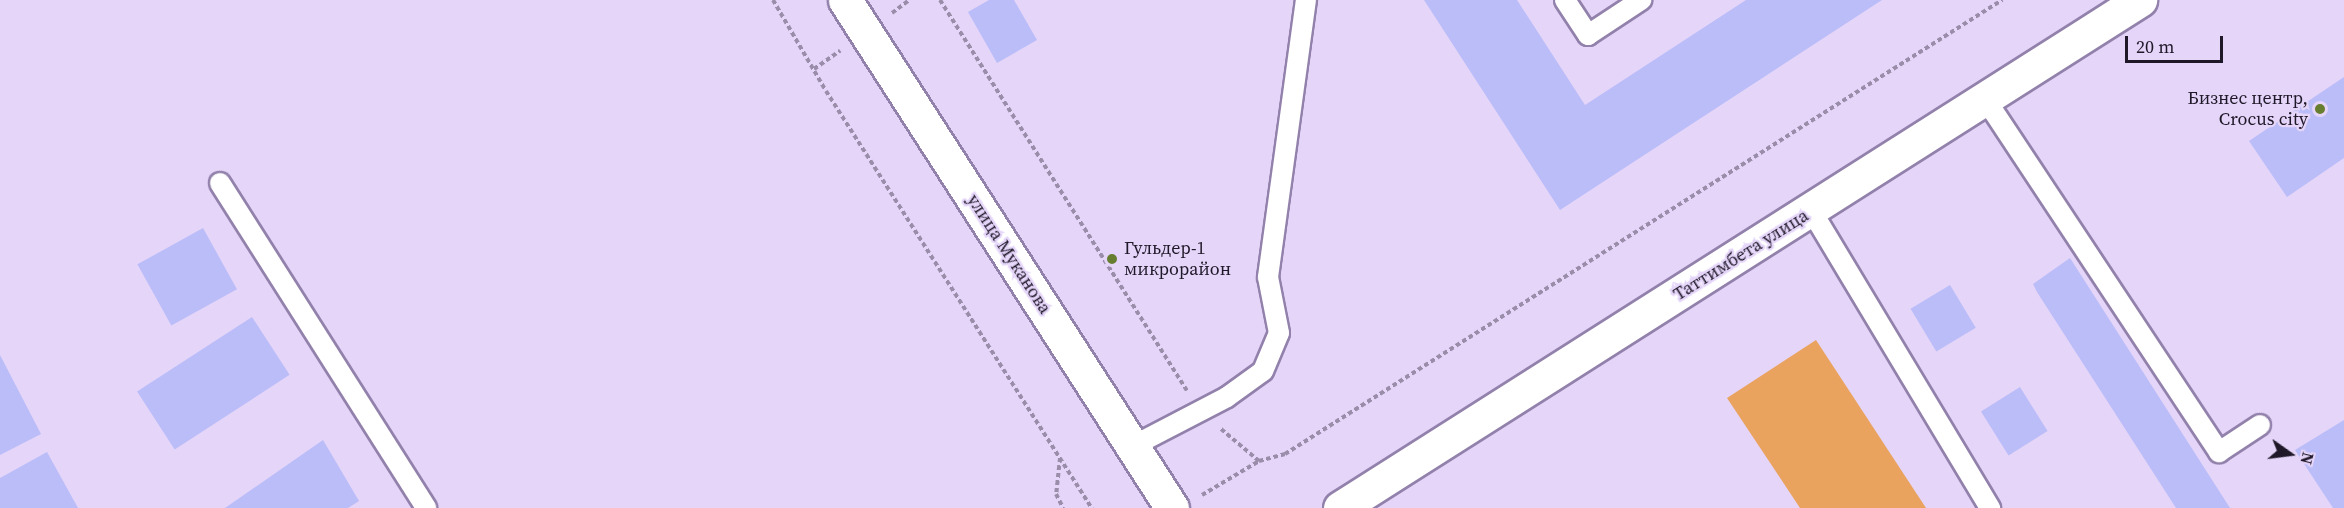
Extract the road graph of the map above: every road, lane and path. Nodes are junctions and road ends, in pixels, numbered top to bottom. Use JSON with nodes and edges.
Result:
{"nodes":[{"id":1,"x":773,"y":0,"type":"edge"},
{"id":2,"x":845,"y":0,"type":"edge"},
{"id":3,"x":940,"y":0,"type":"edge"},
{"id":4,"x":1306,"y":0,"type":"edge"},
{"id":5,"x":1565,"y":0,"type":"edge"},
{"id":6,"x":1641,"y":0,"type":"edge"},
{"id":7,"x":2002,"y":0,"type":"edge"},
{"id":8,"x":2140,"y":0,"type":"edge"},
{"id":9,"x":1984,"y":97,"type":"junction"},
{"id":10,"x":220,"y":183,"type":"dead end"},
{"id":11,"x":1812,"y":210,"type":"junction"},
{"id":12,"x":1200,"y":411,"type":"junction"},
{"id":13,"x":2260,"y":425,"type":"dead end"},
{"id":14,"x":1133,"y":446,"type":"junction"},
{"id":15,"x":1060,"y":458,"type":"junction"},
{"id":16,"x":1259,"y":460,"type":"junction"},
{"id":17,"x":1186,"y":502,"type":"edge"},
{"id":18,"x":426,"y":508,"type":"edge"},
{"id":19,"x":1063,"y":508,"type":"edge"},
{"id":20,"x":1092,"y":508,"type":"edge"},
{"id":21,"x":1340,"y":508,"type":"edge"},
{"id":22,"x":1990,"y":508,"type":"edge"}],
"edges":[{"from":1,"to":15,"type":"path"},
{"from":2,"to":14,"type":"main road","name":"улица Муканова"},
{"from":3,"to":12,"type":"path"},
{"from":4,"to":12,"type":"lane"},
{"from":5,"to":6,"type":"lane"},
{"from":7,"to":16,"type":"path"},
{"from":8,"to":9,"type":"main road","name":"Таттимбета улица"},
{"from":9,"to":11,"type":"main road","name":"Таттимбета улица"},
{"from":9,"to":13,"type":"lane"},
{"from":10,"to":18,"type":"lane"},
{"from":11,"to":21,"type":"main road","name":"Таттимбета улица"},
{"from":11,"to":22,"type":"lane"},
{"from":12,"to":14,"type":"lane"},
{"from":12,"to":16,"type":"path"},
{"from":14,"to":17,"type":"main road","name":"улица Муканова"},
{"from":15,"to":19,"type":"path"},
{"from":15,"to":20,"type":"path"},
{"from":16,"to":17,"type":"path"}]}
